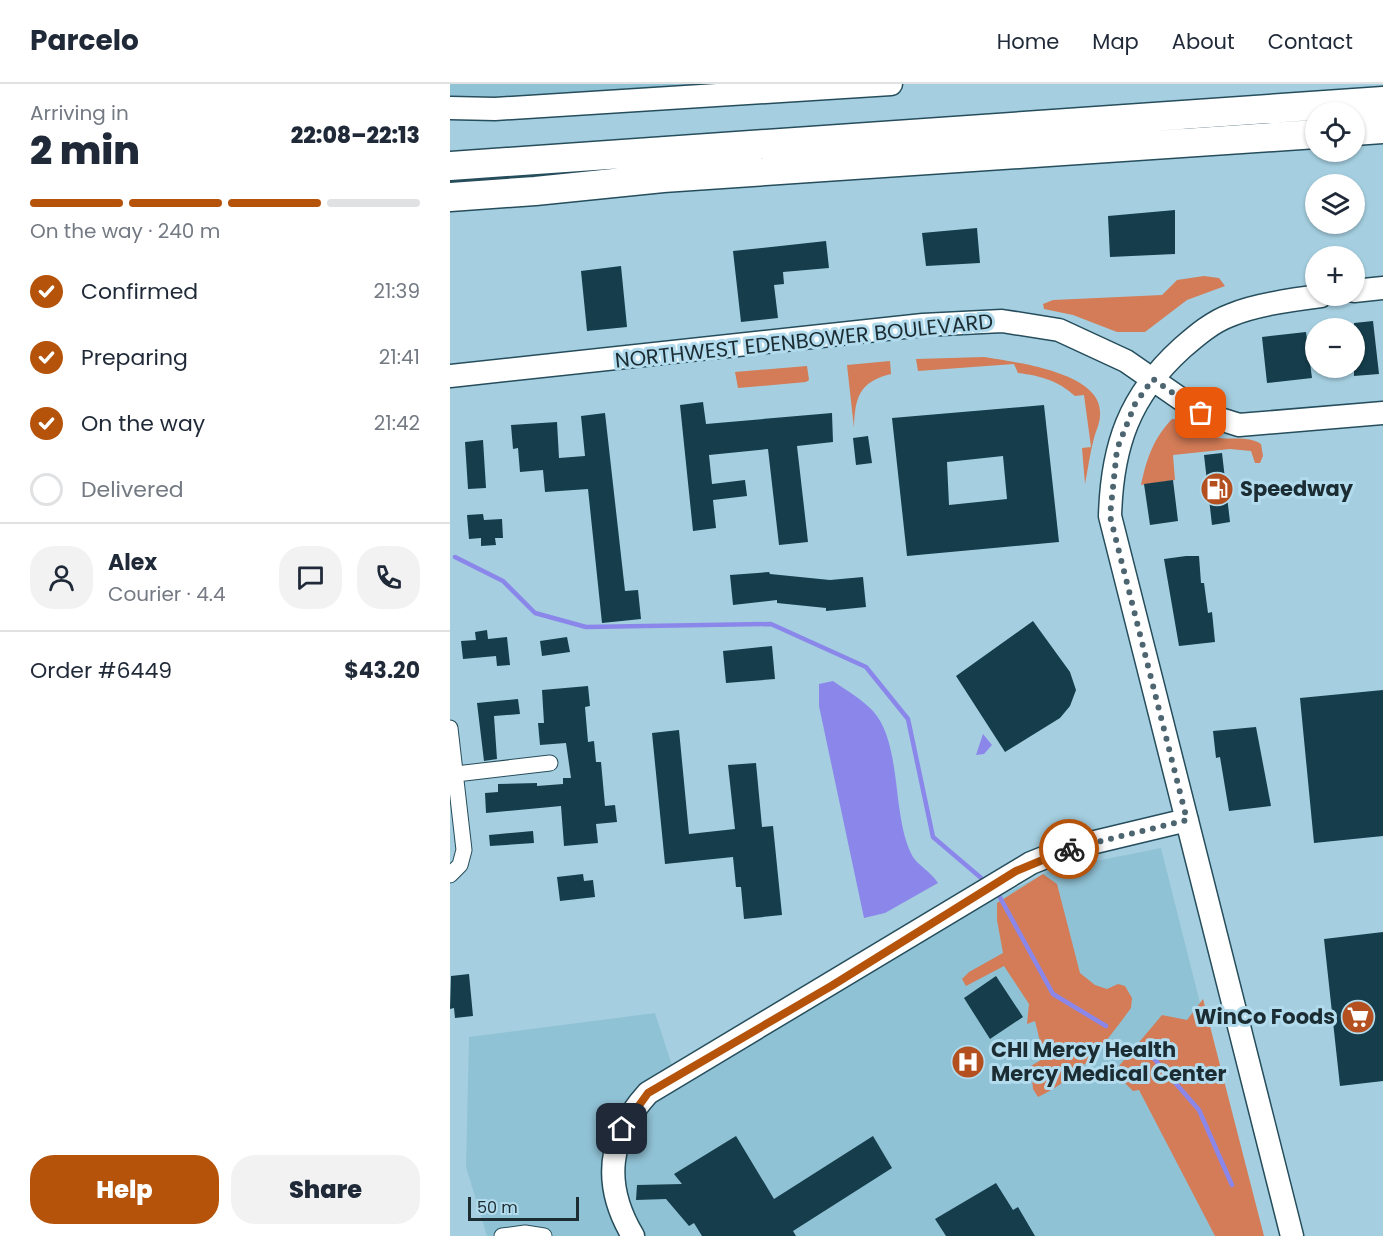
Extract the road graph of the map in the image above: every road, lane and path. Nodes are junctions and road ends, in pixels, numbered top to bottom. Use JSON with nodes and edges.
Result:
{"nodes":[{"id":1,"x":891,"y":84,"type":"edge"},
{"id":2,"x":1383,"y":101,"type":"edge"},
{"id":3,"x":450,"y":108,"type":"edge"},
{"id":4,"x":1383,"y":129,"type":"edge"},
{"id":5,"x":1365,"y":130,"type":"edge"},
{"id":6,"x":1305,"y":135,"type":"edge"},
{"id":7,"x":450,"y":166,"type":"edge"},
{"id":8,"x":534,"y":191,"type":"junction"},
{"id":9,"x":450,"y":196,"type":"edge"},
{"id":10,"x":450,"y":202,"type":"edge"},
{"id":11,"x":1383,"y":288,"type":"edge"},
{"id":12,"x":1365,"y":290,"type":"edge"},
{"id":13,"x":1305,"y":299,"type":"edge"},
{"id":14,"x":450,"y":376,"type":"edge"},
{"id":15,"x":1153,"y":379,"type":"junction"},
{"id":16,"x":1383,"y":412,"type":"edge"},
{"id":17,"x":450,"y":728,"type":"edge"},
{"id":18,"x":550,"y":763,"type":"dead end"},
{"id":19,"x":454,"y":771,"type":"edge"},
{"id":20,"x":1187,"y":820,"type":"junction"},
{"id":21,"x":450,"y":874,"type":"edge"},
{"id":22,"x":627,"y":1235,"type":"edge"},
{"id":23,"x":502,"y":1236,"type":"edge"},
{"id":24,"x":544,"y":1236,"type":"edge"},
{"id":25,"x":1292,"y":1236,"type":"edge"}],
"edges":[{"from":1,"to":3,"type":"main road"},
{"from":2,"to":7,"type":"highway"},
{"from":4,"to":5,"type":"highway"},
{"from":6,"to":8,"type":"highway"},
{"from":8,"to":9,"type":"highway"},
{"from":8,"to":10,"type":"highway"},
{"from":11,"to":12,"type":"main road"},
{"from":13,"to":15,"type":"main road"},
{"from":14,"to":15,"type":"main road","name":"NORTHWEST EDENBOWER BOULEVARD"},
{"from":15,"to":16,"type":"main road","name":"NORTHWEST EDENBOWER BOULEVARD"},
{"from":15,"to":20,"type":"main road"},
{"from":17,"to":19,"type":"street"},
{"from":18,"to":19,"type":"street"},
{"from":19,"to":21,"type":"street"},
{"from":20,"to":22,"type":"main road"},
{"from":20,"to":25,"type":"main road"},
{"from":23,"to":24,"type":"street"}]}
